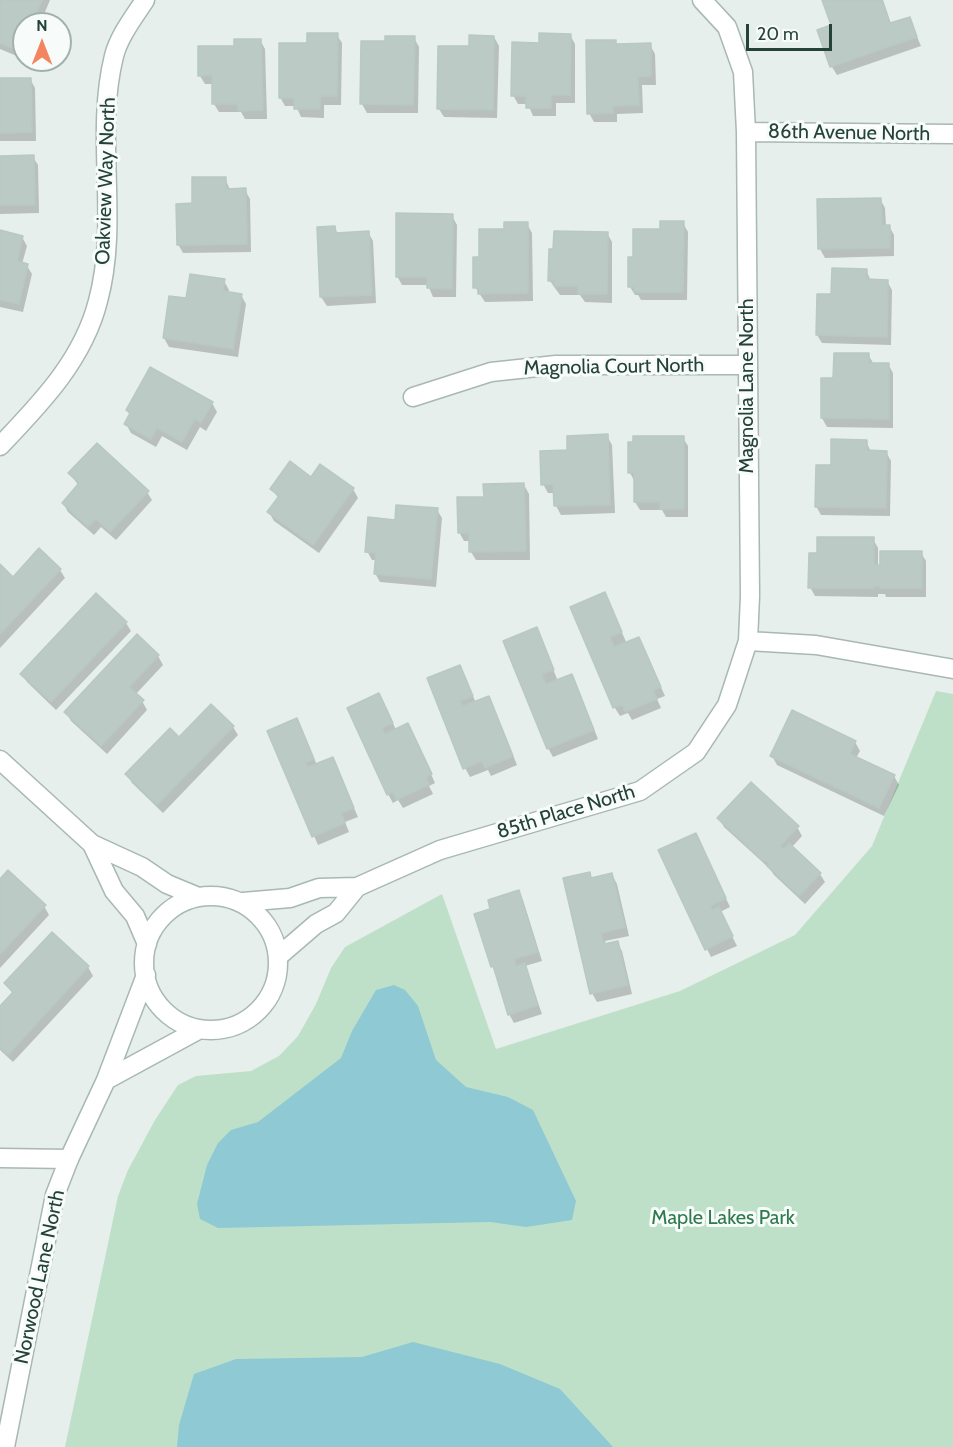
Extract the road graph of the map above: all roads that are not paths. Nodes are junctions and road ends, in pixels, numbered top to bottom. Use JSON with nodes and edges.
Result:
{"nodes":[{"id":1,"x":145,"y":0,"type":"edge"},
{"id":2,"x":702,"y":0,"type":"edge"},
{"id":3,"x":746,"y":132,"type":"junction"},
{"id":4,"x":953,"y":134,"type":"edge"},
{"id":5,"x":747,"y":365,"type":"junction"},
{"id":6,"x":413,"y":397,"type":"dead end"},
{"id":7,"x":0,"y":446,"type":"edge"},
{"id":8,"x":748,"y":641,"type":"junction"},
{"id":9,"x":953,"y":669,"type":"edge"},
{"id":10,"x":0,"y":760,"type":"edge"},
{"id":11,"x":92,"y":844,"type":"junction"},
{"id":12,"x":357,"y":887,"type":"junction"},
{"id":13,"x":196,"y":896,"type":"junction"},
{"id":14,"x":243,"y":903,"type":"junction"},
{"id":15,"x":147,"y":944,"type":"junction"},
{"id":16,"x":280,"y":955,"type":"junction"},
{"id":17,"x":146,"y":975,"type":"junction"},
{"id":18,"x":198,"y":1030,"type":"junction"},
{"id":19,"x":106,"y":1080,"type":"junction"},
{"id":20,"x":0,"y":1158,"type":"edge"},
{"id":21,"x":69,"y":1159,"type":"junction"},
{"id":22,"x":5,"y":1447,"type":"edge"}],
"edges":[{"from":1,"to":7,"type":"street","name":"Oakview Way North"},
{"from":2,"to":3,"type":"street","name":"86th Avenue North"},
{"from":3,"to":4,"type":"street","name":"86th Avenue North"},
{"from":3,"to":5,"type":"street","name":"Magnolia Lane North"},
{"from":5,"to":6,"type":"street","name":"Magnolia Court North"},
{"from":5,"to":8,"type":"street","name":"Magnolia Lane North"},
{"from":8,"to":9,"type":"street"},
{"from":8,"to":12,"type":"street","name":"85th Place North"},
{"from":10,"to":11,"type":"street"},
{"from":11,"to":13,"type":"street"},
{"from":11,"to":15,"type":"street"},
{"from":12,"to":14,"type":"street","name":"85th Place North"},
{"from":12,"to":16,"type":"street","name":"85th Place North"},
{"from":13,"to":14,"type":"street"},
{"from":13,"to":15,"type":"street"},
{"from":14,"to":16,"type":"street"},
{"from":15,"to":17,"type":"street"},
{"from":16,"to":18,"type":"street"},
{"from":17,"to":18,"type":"street"},
{"from":17,"to":19,"type":"street","name":"Norwood Lane North"},
{"from":18,"to":19,"type":"street"},
{"from":19,"to":21,"type":"street","name":"Norwood Lane North"},
{"from":20,"to":21,"type":"street"},
{"from":21,"to":22,"type":"street","name":"Norwood Lane North"}]}
